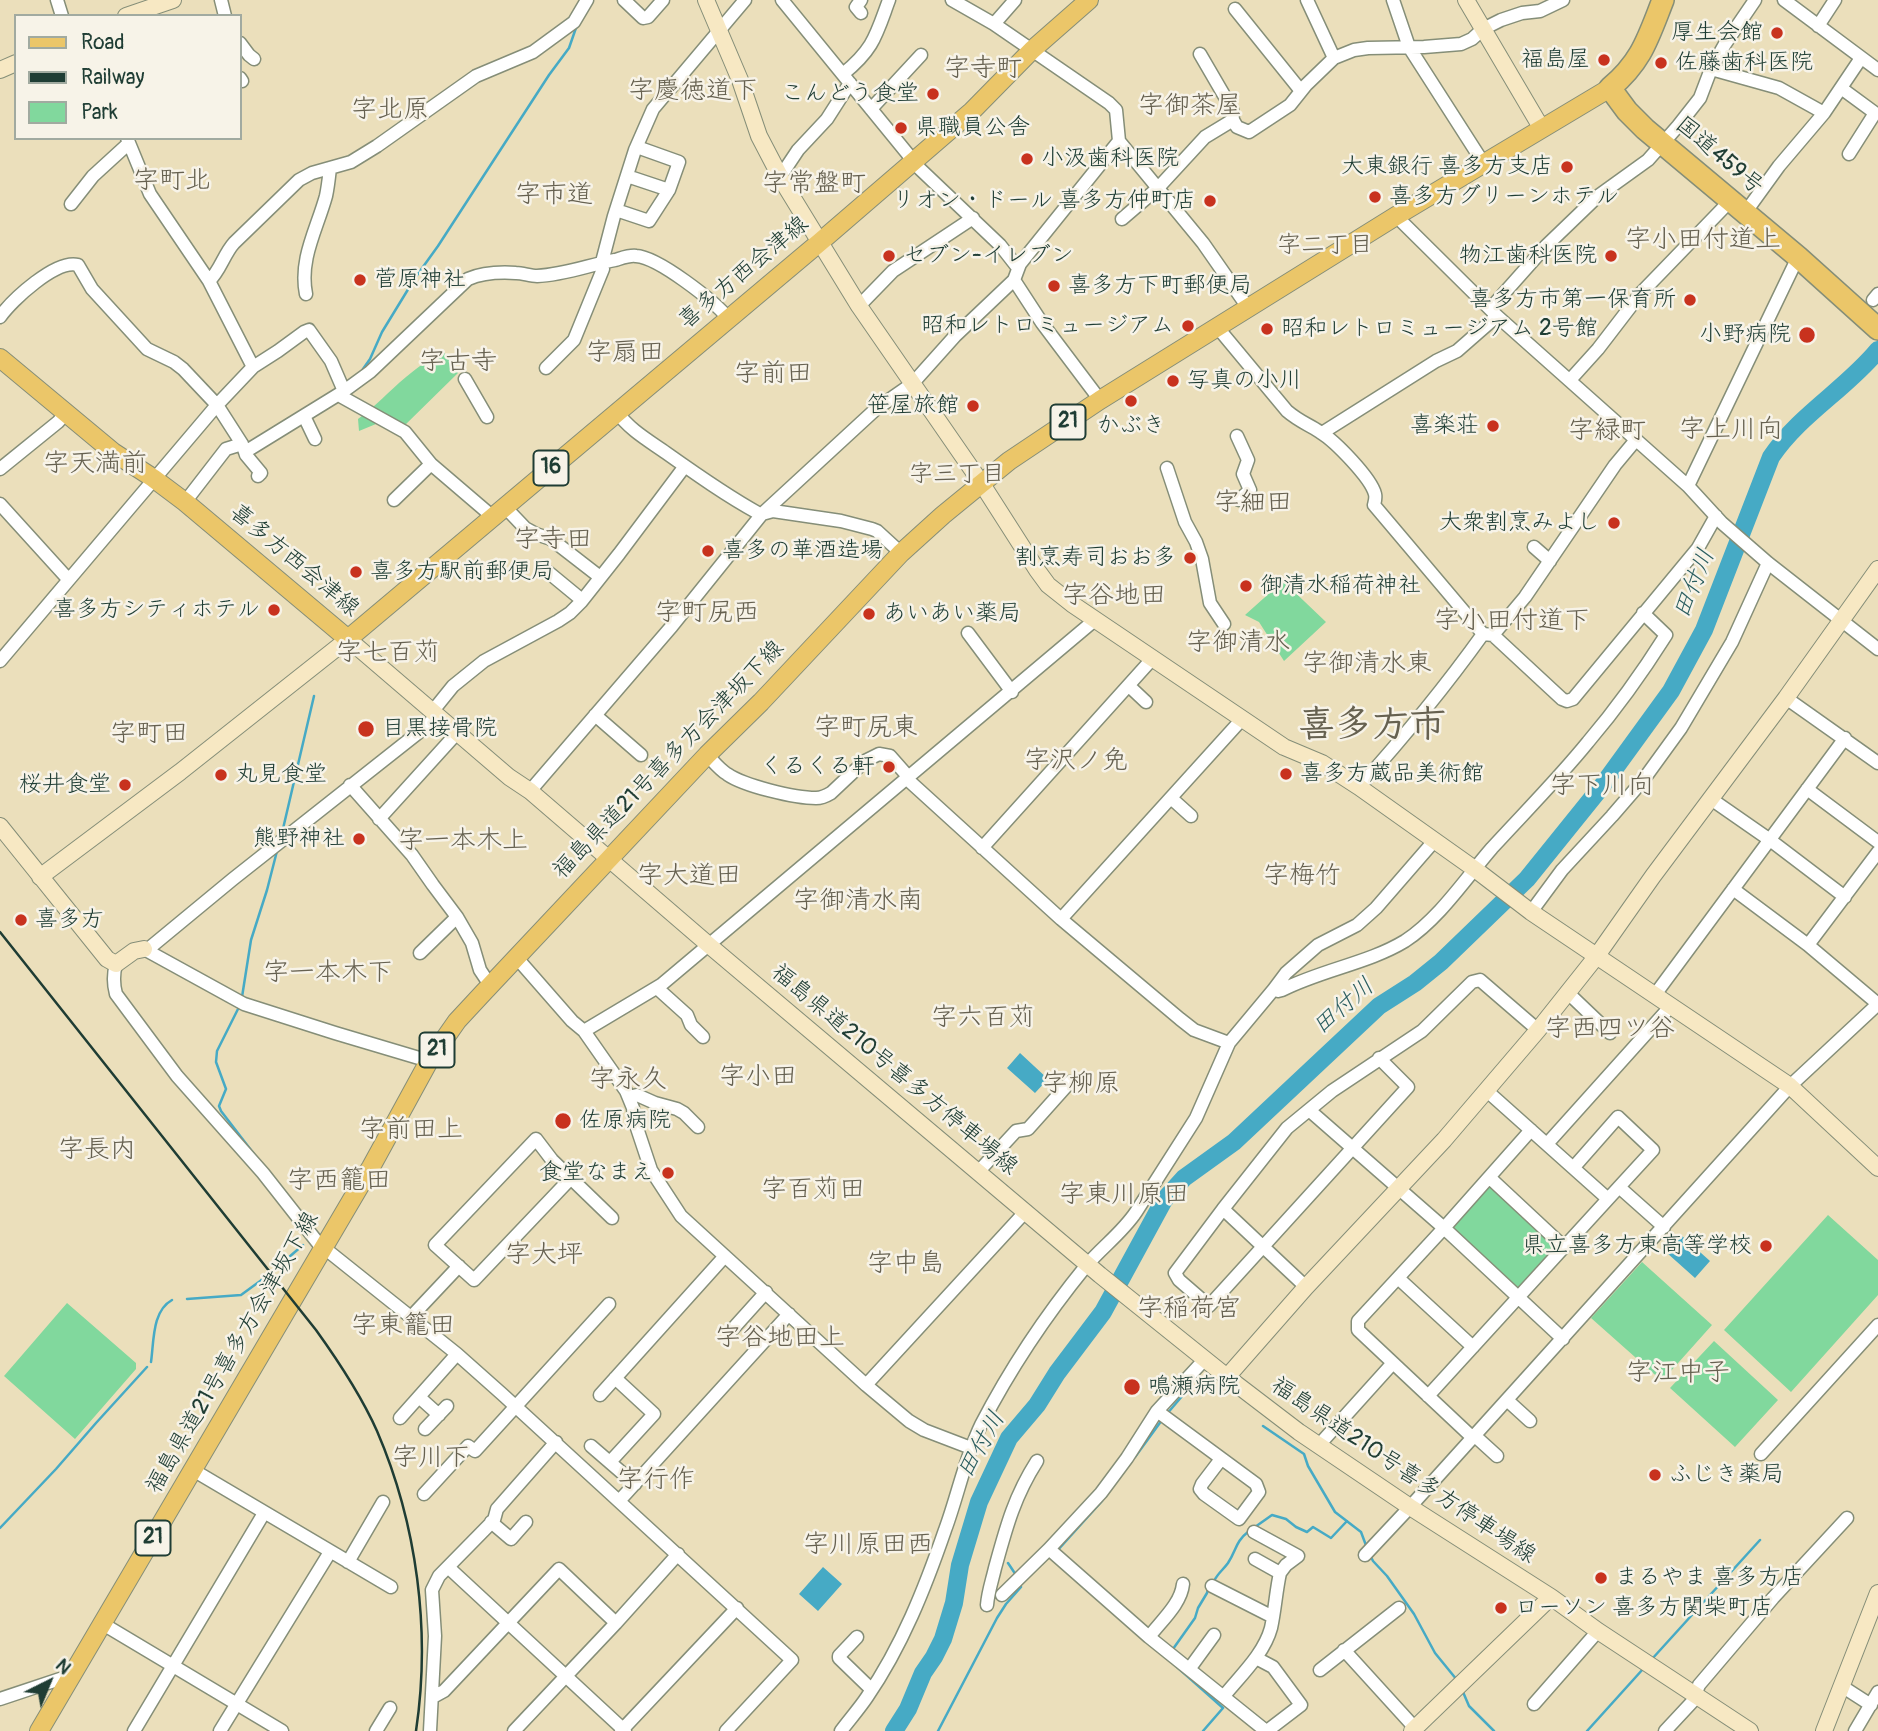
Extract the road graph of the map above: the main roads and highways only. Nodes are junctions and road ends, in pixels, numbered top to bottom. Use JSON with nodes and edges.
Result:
{"nodes":[{"id":1,"x":1089,"y":0,"type":"edge"},
{"id":2,"x":1663,"y":0,"type":"edge"},
{"id":3,"x":1610,"y":88,"type":"junction"},
{"id":4,"x":1873,"y":310,"type":"edge"},
{"id":5,"x":0,"y":358,"type":"edge"},
{"id":6,"x":39,"y":1731,"type":"edge"}],
"edges":[{"from":1,"to":5,"type":"main road","name":"喜多方西会津線","number":"16"},
{"from":2,"to":3,"type":"highway"},
{"from":3,"to":4,"type":"highway","name":"国道459号"},
{"from":3,"to":6,"type":"main road","name":"福島県道21号喜多方会津坂下線","number":"21"}]}
